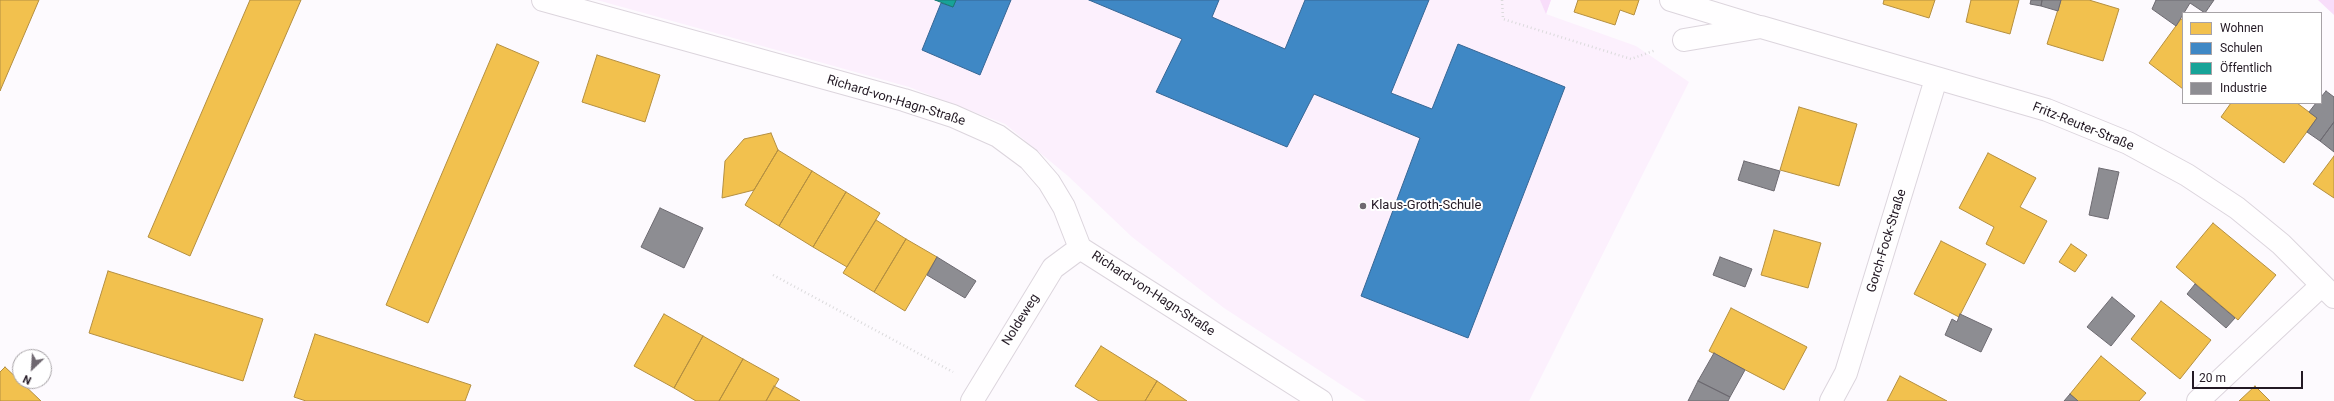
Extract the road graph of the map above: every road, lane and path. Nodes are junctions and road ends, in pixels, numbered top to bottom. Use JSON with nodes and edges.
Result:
{"nodes":[{"id":1,"x":543,"y":0,"type":"edge"},
{"id":2,"x":1502,"y":0,"type":"edge"},
{"id":3,"x":1671,"y":0,"type":"edge"},
{"id":4,"x":1761,"y":27,"type":"junction"},
{"id":5,"x":1684,"y":40,"type":"joint"},
{"id":6,"x":1936,"y":79,"type":"junction"},
{"id":7,"x":1080,"y":248,"type":"junction"},
{"id":8,"x":773,"y":274,"type":"dead end"},
{"id":9,"x":2328,"y":291,"type":"edge"},
{"id":10,"x":976,"y":394,"type":"edge"},
{"id":11,"x":1321,"y":401,"type":"edge"},
{"id":12,"x":1831,"y":401,"type":"edge"},
{"id":13,"x":2198,"y":401,"type":"edge"}],
"edges":[{"from":1,"to":7,"type":"street","name":"Richard-von-Hagn-Straße"},
{"from":2,"to":5,"type":"path"},
{"from":3,"to":4,"type":"street","name":"Fritz-Reuter-Straße"},
{"from":4,"to":5,"type":"street","name":"Fritz-Reuter-Straße"},
{"from":4,"to":6,"type":"street","name":"Fritz-Reuter-Straße"},
{"from":6,"to":9,"type":"street","name":"Fritz-Reuter-Straße"},
{"from":6,"to":12,"type":"street","name":"Gorch-Fock-Straße"},
{"from":7,"to":10,"type":"street","name":"Noldeweg"},
{"from":7,"to":11,"type":"street","name":"Richard-von-Hagn-Straße"},
{"from":8,"to":10,"type":"path"},
{"from":9,"to":13,"type":"street","name":"Fritz-Reuter-Straße"}]}
